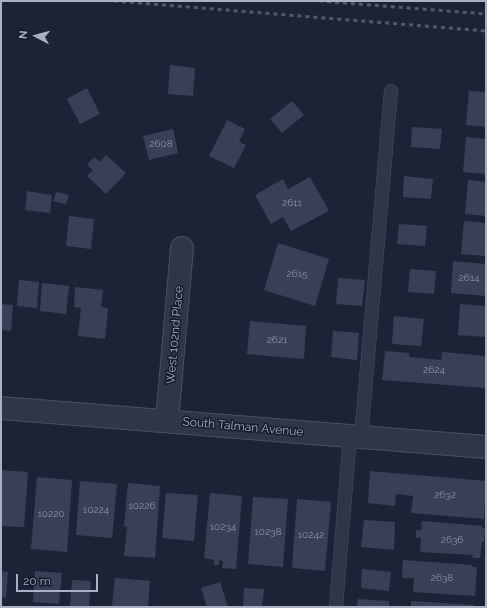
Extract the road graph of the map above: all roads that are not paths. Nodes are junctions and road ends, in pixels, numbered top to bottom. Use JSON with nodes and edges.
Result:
{"nodes":[{"id":1,"x":391,"y":91,"type":"dead end"},
{"id":2,"x":182,"y":248,"type":"dead end"},
{"id":3,"x":1,"y":408,"type":"edge"},
{"id":4,"x":167,"y":421,"type":"junction"},
{"id":5,"x":356,"y":436,"type":"junction"},
{"id":6,"x":486,"y":447,"type":"edge"},
{"id":7,"x":336,"y":607,"type":"edge"}],
"edges":[{"from":1,"to":5,"type":"lane"},
{"from":2,"to":4,"type":"street","name":"West 102nd Place"},
{"from":3,"to":4,"type":"street","name":"South Talman Avenue"},
{"from":4,"to":5,"type":"street","name":"South Talman Avenue"},
{"from":5,"to":6,"type":"street","name":"South Talman Avenue"},
{"from":5,"to":7,"type":"lane"}]}
